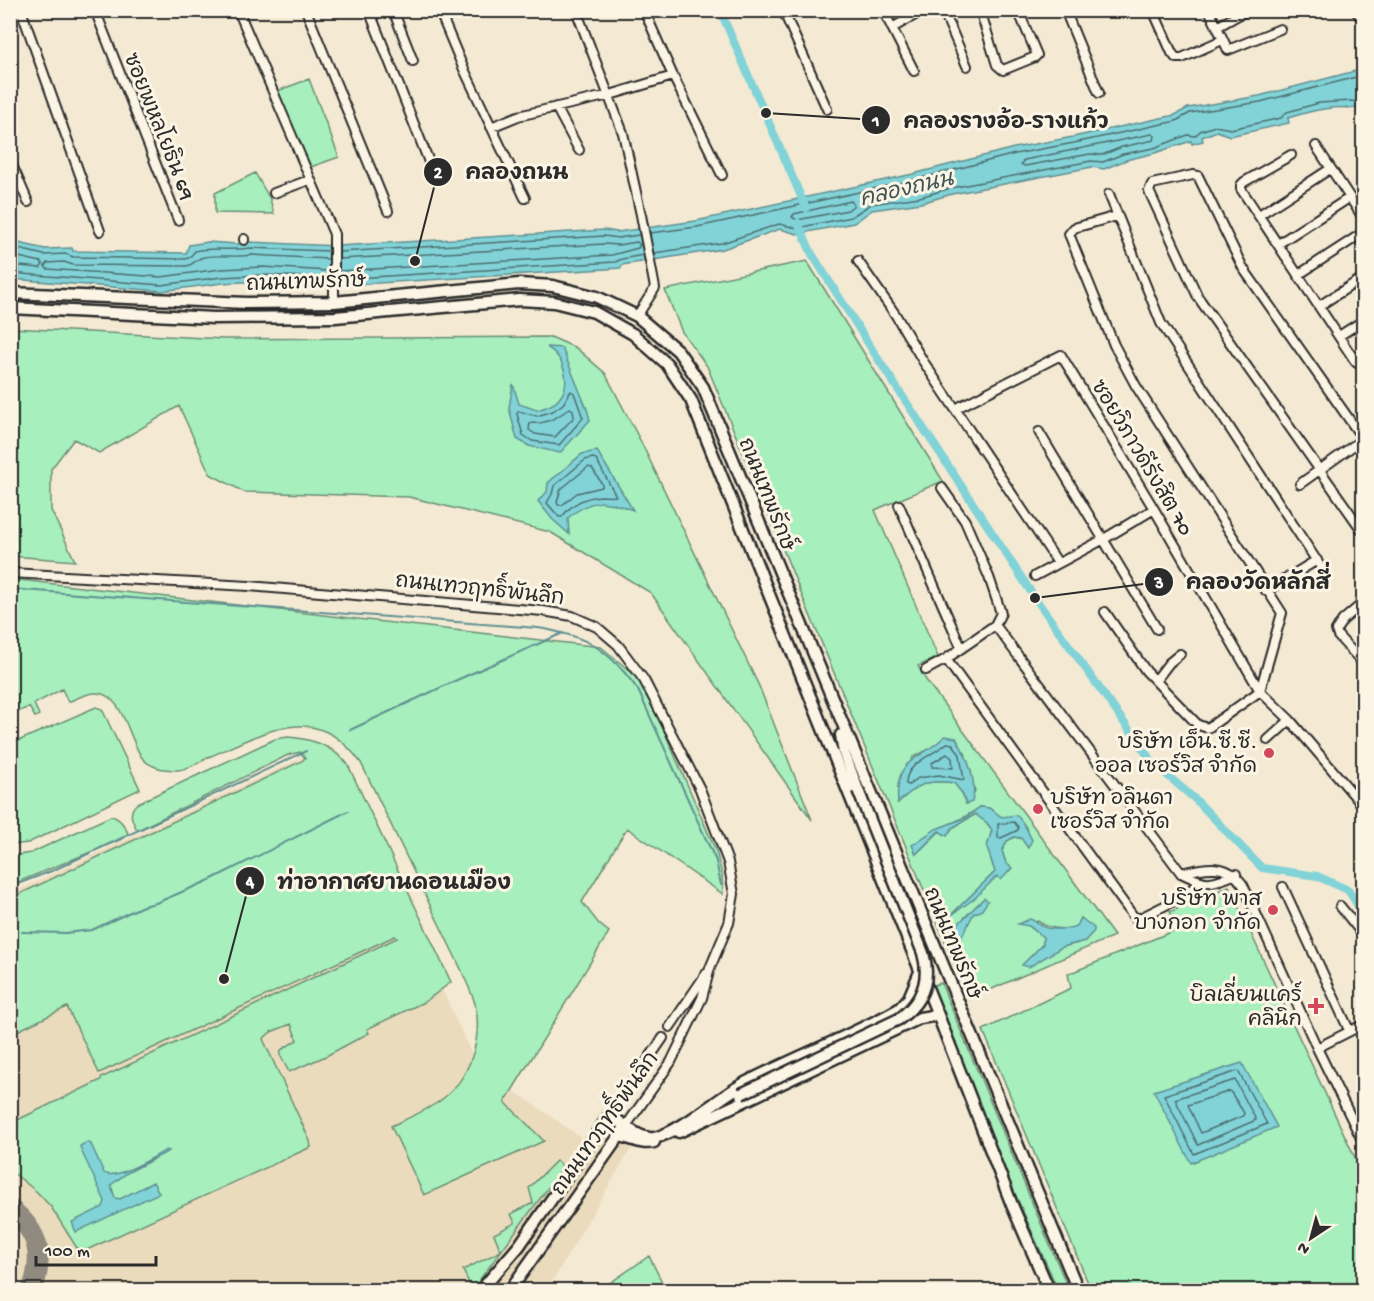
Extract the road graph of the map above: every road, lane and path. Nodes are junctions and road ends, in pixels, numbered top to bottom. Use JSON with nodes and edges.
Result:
{"nodes":[{"id":1,"x":21,"y":10,"type":"edge"},
{"id":2,"x":96,"y":10,"type":"edge"},
{"id":3,"x":238,"y":10,"type":"edge"},
{"id":4,"x":306,"y":10,"type":"edge"},
{"id":5,"x":369,"y":10,"type":"edge"},
{"id":6,"x":393,"y":10,"type":"edge"},
{"id":7,"x":439,"y":10,"type":"edge"},
{"id":8,"x":576,"y":10,"type":"edge"},
{"id":9,"x":644,"y":10,"type":"edge"},
{"id":10,"x":783,"y":10,"type":"edge"},
{"id":11,"x":883,"y":10,"type":"edge"},
{"id":12,"x":924,"y":10,"type":"edge"},
{"id":13,"x":944,"y":10,"type":"edge"},
{"id":14,"x":980,"y":10,"type":"edge"},
{"id":15,"x":1018,"y":10,"type":"edge"},
{"id":16,"x":1153,"y":10,"type":"edge"},
{"id":17,"x":1209,"y":10,"type":"edge"},
{"id":18,"x":1247,"y":10,"type":"edge"},
{"id":19,"x":1356,"y":10,"type":"edge"},
{"id":20,"x":1066,"y":11,"type":"edge"},
{"id":21,"x":1364,"y":22,"type":"edge"},
{"id":22,"x":1216,"y":27,"type":"junction"},
{"id":23,"x":892,"y":28,"type":"junction"},
{"id":24,"x":1280,"y":29,"type":"dead end"},
{"id":25,"x":1222,"y":40,"type":"junction"},
{"id":26,"x":413,"y":61,"type":"dead end"},
{"id":27,"x":967,"y":66,"type":"dead end"},
{"id":28,"x":914,"y":71,"type":"dead end"},
{"id":29,"x":673,"y":76,"type":"junction"},
{"id":30,"x":1099,"y":93,"type":"dead end"},
{"id":31,"x":609,"y":95,"type":"junction"},
{"id":32,"x":556,"y":107,"type":"junction"},
{"id":33,"x":827,"y":109,"type":"dead end"},
{"id":34,"x":491,"y":127,"type":"junction"},
{"id":35,"x":1316,"y":146,"type":"dead end"},
{"id":36,"x":579,"y":150,"type":"dead end"},
{"id":37,"x":1291,"y":155,"type":"dead end"},
{"id":38,"x":10,"y":160,"type":"edge"},
{"id":39,"x":431,"y":166,"type":"dead end"},
{"id":40,"x":1330,"y":169,"type":"junction"},
{"id":41,"x":722,"y":175,"type":"dead end"},
{"id":42,"x":309,"y":180,"type":"junction"},
{"id":43,"x":274,"y":193,"type":"dead end"},
{"id":44,"x":1109,"y":194,"type":"dead end"},
{"id":45,"x":525,"y":198,"type":"dead end"},
{"id":46,"x":1349,"y":198,"type":"junction"},
{"id":47,"x":28,"y":202,"type":"dead end"},
{"id":48,"x":388,"y":211,"type":"dead end"},
{"id":49,"x":1259,"y":215,"type":"junction"},
{"id":50,"x":1117,"y":216,"type":"junction"},
{"id":51,"x":1364,"y":219,"type":"edge"},
{"id":52,"x":178,"y":220,"type":"dead end"},
{"id":53,"x":100,"y":231,"type":"dead end"},
{"id":54,"x":1364,"y":232,"type":"edge"},
{"id":55,"x":1278,"y":244,"type":"junction"},
{"id":56,"x":858,"y":261,"type":"dead end"},
{"id":57,"x":1298,"y":275,"type":"junction"},
{"id":58,"x":1364,"y":277,"type":"edge"},
{"id":59,"x":10,"y":292,"type":"edge"},
{"id":60,"x":334,"y":303,"type":"junction"},
{"id":61,"x":1319,"y":306,"type":"junction"},
{"id":62,"x":10,"y":308,"type":"edge"},
{"id":63,"x":637,"y":316,"type":"junction"},
{"id":64,"x":1364,"y":320,"type":"edge"},
{"id":65,"x":1339,"y":336,"type":"junction"},
{"id":66,"x":1364,"y":360,"type":"edge"},
{"id":67,"x":955,"y":409,"type":"junction"},
{"id":68,"x":1038,"y":432,"type":"dead end"},
{"id":69,"x":1363,"y":438,"type":"edge"},
{"id":70,"x":1319,"y":470,"type":"junction"},
{"id":71,"x":1300,"y":484,"type":"dead end"},
{"id":72,"x":942,"y":488,"type":"dead end"},
{"id":73,"x":899,"y":505,"type":"dead end"},
{"id":74,"x":1154,"y":508,"type":"junction"},
{"id":75,"x":1364,"y":533,"type":"edge"},
{"id":76,"x":1104,"y":539,"type":"junction"},
{"id":77,"x":1317,"y":560,"type":"junction"},
{"id":78,"x":1058,"y":563,"type":"junction"},
{"id":79,"x":10,"y":573,"type":"edge"},
{"id":80,"x":1326,"y":575,"type":"dead end"},
{"id":81,"x":1035,"y":576,"type":"dead end"},
{"id":82,"x":1266,"y":591,"type":"junction"},
{"id":83,"x":1364,"y":602,"type":"edge"},
{"id":84,"x":1105,"y":612,"type":"dead end"},
{"id":85,"x":995,"y":625,"type":"junction"},
{"id":86,"x":1157,"y":629,"type":"dead end"},
{"id":87,"x":961,"y":647,"type":"junction"},
{"id":88,"x":1180,"y":654,"type":"dead end"},
{"id":89,"x":946,"y":659,"type":"junction"},
{"id":90,"x":1364,"y":664,"type":"edge"},
{"id":91,"x":926,"y":670,"type":"dead end"},
{"id":92,"x":1156,"y":680,"type":"junction"},
{"id":93,"x":1260,"y":691,"type":"junction"},
{"id":94,"x":837,"y":714,"type":"junction"},
{"id":95,"x":1290,"y":720,"type":"junction"},
{"id":96,"x":1268,"y":740,"type":"dead end"},
{"id":97,"x":1364,"y":807,"type":"edge"},
{"id":98,"x":1181,"y":873,"type":"junction"},
{"id":99,"x":1236,"y":874,"type":"junction"},
{"id":100,"x":1200,"y":883,"type":"junction"},
{"id":101,"x":1284,"y":887,"type":"dead end"},
{"id":102,"x":1340,"y":906,"type":"dead end"},
{"id":103,"x":1364,"y":936,"type":"edge"},
{"id":104,"x":710,"y":968,"type":"junction"},
{"id":105,"x":920,"y":972,"type":"junction"},
{"id":106,"x":899,"y":1009,"type":"junction"},
{"id":107,"x":938,"y":1015,"type":"junction"},
{"id":108,"x":910,"y":1023,"type":"junction"},
{"id":109,"x":1364,"y":1024,"type":"edge"},
{"id":110,"x":670,"y":1027,"type":"dead end"},
{"id":111,"x":1349,"y":1030,"type":"junction"},
{"id":112,"x":663,"y":1038,"type":"dead end"},
{"id":113,"x":1317,"y":1048,"type":"junction"},
{"id":114,"x":610,"y":1115,"type":"junction"},
{"id":115,"x":623,"y":1131,"type":"junction"},
{"id":116,"x":681,"y":1132,"type":"junction"},
{"id":117,"x":1364,"y":1144,"type":"edge"},
{"id":118,"x":481,"y":1290,"type":"edge"},
{"id":119,"x":510,"y":1290,"type":"edge"},
{"id":120,"x":1049,"y":1290,"type":"edge"},
{"id":121,"x":1078,"y":1290,"type":"edge"}],
"edges":[{"from":1,"to":53,"type":"street"},
{"from":2,"to":52,"type":"street","name":"ซอยพหลโยธิน 69"},
{"from":3,"to":42,"type":"street"},
{"from":4,"to":48,"type":"street"},
{"from":5,"to":39,"type":"street"},
{"from":6,"to":26,"type":"street"},
{"from":7,"to":34,"type":"street"},
{"from":8,"to":31,"type":"street"},
{"from":9,"to":29,"type":"street"},
{"from":10,"to":33,"type":"street"},
{"from":11,"to":23,"type":"street"},
{"from":12,"to":23,"type":"street"},
{"from":13,"to":27,"type":"street"},
{"from":14,"to":15,"type":"street"},
{"from":16,"to":25,"type":"street"},
{"from":17,"to":22,"type":"street"},
{"from":18,"to":22,"type":"street"},
{"from":19,"to":21,"type":"street"},
{"from":20,"to":30,"type":"street"},
{"from":22,"to":25,"type":"street"},
{"from":23,"to":28,"type":"street"},
{"from":24,"to":25,"type":"street"},
{"from":29,"to":31,"type":"street"},
{"from":29,"to":41,"type":"street"},
{"from":31,"to":32,"type":"street"},
{"from":31,"to":63,"type":"street"},
{"from":32,"to":34,"type":"street"},
{"from":32,"to":36,"type":"street"},
{"from":34,"to":45,"type":"street"},
{"from":35,"to":40,"type":"street"},
{"from":37,"to":49,"type":"street"},
{"from":38,"to":47,"type":"street"},
{"from":40,"to":46,"type":"street"},
{"from":40,"to":49,"type":"street"},
{"from":42,"to":43,"type":"street"},
{"from":42,"to":60,"type":"street"},
{"from":44,"to":50,"type":"street"},
{"from":46,"to":51,"type":"street"},
{"from":46,"to":55,"type":"street"},
{"from":49,"to":55,"type":"street"},
{"from":50,"to":77,"type":"street"},
{"from":50,"to":82,"type":"street"},
{"from":54,"to":57,"type":"street"},
{"from":55,"to":57,"type":"street"},
{"from":56,"to":67,"type":"street"},
{"from":57,"to":61,"type":"street"},
{"from":58,"to":61,"type":"street"},
{"from":59,"to":60,"type":"main road","name":"ถนนเทพรักษ์"},
{"from":60,"to":63,"type":"main road","name":"ถนนเทพรักษ์"},
{"from":61,"to":65,"type":"street"},
{"from":62,"to":105,"type":"main road","name":"ถนนเทพรักษ์"},
{"from":63,"to":94,"type":"main road","name":"ถนนเทพรักษ์"},
{"from":64,"to":65,"type":"street"},
{"from":65,"to":66,"type":"street"},
{"from":67,"to":74,"type":"street","name":"ซอยวิภาวดีรังสิต 70"},
{"from":67,"to":78,"type":"street"},
{"from":68,"to":76,"type":"street"},
{"from":69,"to":70,"type":"street"},
{"from":69,"to":70,"type":"street"},
{"from":70,"to":71,"type":"street"},
{"from":70,"to":75,"type":"street"},
{"from":72,"to":85,"type":"street"},
{"from":73,"to":87,"type":"street"},
{"from":74,"to":76,"type":"street"},
{"from":74,"to":93,"type":"street","name":"ซอยวิภาวดีรังสิต 70"},
{"from":76,"to":78,"type":"street"},
{"from":76,"to":86,"type":"street"},
{"from":77,"to":80,"type":"street"},
{"from":77,"to":82,"type":"street"},
{"from":78,"to":81,"type":"street"},
{"from":79,"to":104,"type":"street","name":"ถนนเทวฤทธิ์พันลึก"},
{"from":82,"to":93,"type":"street"},
{"from":83,"to":90,"type":"street"},
{"from":84,"to":92,"type":"street"},
{"from":85,"to":87,"type":"street"},
{"from":85,"to":98,"type":"street"},
{"from":87,"to":89,"type":"street"},
{"from":88,"to":92,"type":"street"},
{"from":89,"to":91,"type":"street"},
{"from":89,"to":100,"type":"street"},
{"from":92,"to":93,"type":"street"},
{"from":93,"to":95,"type":"street","name":"ซอยวิภาวดีรังสิต 70"},
{"from":94,"to":116,"type":"main road","bridge":true},
{"from":94,"to":121,"type":"main road","name":"ถนนเทพรักษ์"},
{"from":95,"to":96,"type":"street"},
{"from":95,"to":97,"type":"street","name":"ซอยวิภาวดีรังสิต 70"},
{"from":98,"to":99,"type":"street"},
{"from":98,"to":100,"type":"street"},
{"from":99,"to":100,"type":"street"},
{"from":99,"to":113,"type":"street"},
{"from":101,"to":111,"type":"street"},
{"from":102,"to":103,"type":"street"},
{"from":104,"to":110,"type":"street","name":"ถนนเทวฤทธิ์พันลึก"},
{"from":104,"to":115,"type":"street","name":"ถนนเทวฤทธิ์พันลึก"},
{"from":105,"to":106,"type":"main road"},
{"from":105,"to":107,"type":"main road","name":"ถนนเทพรักษ์"},
{"from":106,"to":108,"type":"main road"},
{"from":106,"to":115,"type":"main road"},
{"from":107,"to":108,"type":"main road"},
{"from":107,"to":120,"type":"main road","name":"ถนนเทพรักษ์"},
{"from":108,"to":116,"type":"main road"},
{"from":109,"to":111,"type":"street"},
{"from":111,"to":113,"type":"street"},
{"from":112,"to":114,"type":"street","name":"ถนนเทวฤทธิ์พันลึก"},
{"from":113,"to":117,"type":"street"},
{"from":114,"to":115,"type":"main road"},
{"from":114,"to":118,"type":"main road","name":"ถนนเทวฤทธิ์พันลึก"},
{"from":115,"to":116,"type":"main road"},
{"from":115,"to":119,"type":"main road","name":"ถนนเทวฤทธิ์พันลึก"}]}
